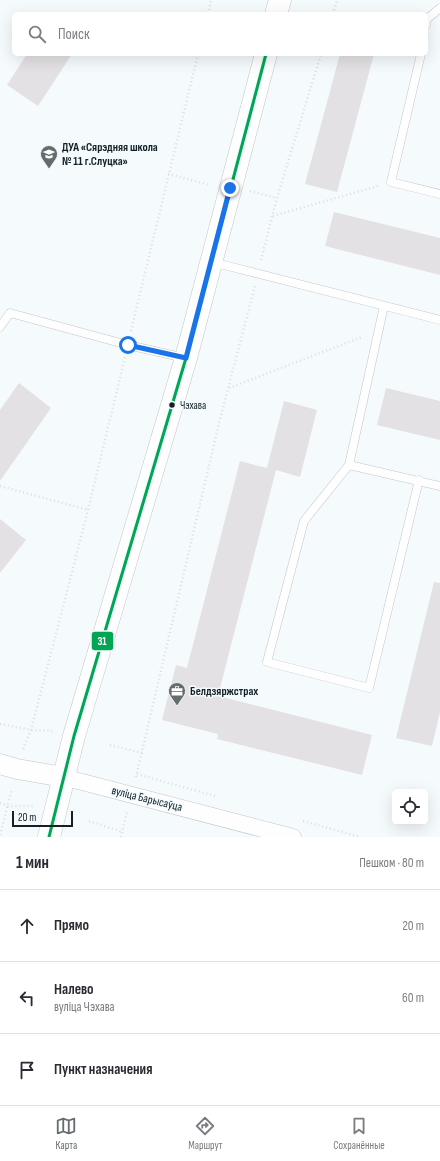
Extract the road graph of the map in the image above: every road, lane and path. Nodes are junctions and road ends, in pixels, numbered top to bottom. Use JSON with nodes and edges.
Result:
{"nodes":[{"id":1,"x":211,"y":0,"type":"edge"},
{"id":2,"x":280,"y":0,"type":"edge"},
{"id":3,"x":337,"y":0,"type":"edge"},
{"id":4,"x":440,"y":8,"type":"edge"},
{"id":5,"x":208,"y":12,"type":"edge"},
{"id":6,"x":277,"y":12,"type":"edge"},
{"id":7,"x":334,"y":12,"type":"edge"},
{"id":8,"x":428,"y":18,"type":"edge"},
{"id":9,"x":198,"y":56,"type":"edge"},
{"id":10,"x":265,"y":56,"type":"edge"},
{"id":11,"x":320,"y":56,"type":"edge"},
{"id":12,"x":420,"y":56,"type":"edge"},
{"id":13,"x":168,"y":174,"type":"junction"},
{"id":14,"x":391,"y":182,"type":"junction"},
{"id":15,"x":210,"y":185,"type":"dead end"},
{"id":16,"x":246,"y":190,"type":"dead end"},
{"id":17,"x":440,"y":194,"type":"edge"},
{"id":18,"x":277,"y":198,"type":"junction"},
{"id":19,"x":272,"y":216,"type":"junction"},
{"id":20,"x":211,"y":262,"type":"junction"},
{"id":21,"x":258,"y":274,"type":"junction"},
{"id":22,"x":384,"y":306,"type":"junction"},
{"id":23,"x":440,"y":320,"type":"edge"},
{"id":24,"x":0,"y":327,"type":"edge"},
{"id":25,"x":379,"y":330,"type":"junction"},
{"id":26,"x":128,"y":345,"type":"junction"},
{"id":27,"x":186,"y":358,"type":"junction"},
{"id":28,"x":228,"y":388,"type":"junction"},
{"id":29,"x":349,"y":465,"type":"junction"},
{"id":30,"x":419,"y":480,"type":"junction"},
{"id":31,"x":0,"y":486,"type":"edge"},
{"id":32,"x":440,"y":486,"type":"edge"},
{"id":33,"x":88,"y":510,"type":"junction"},
{"id":34,"x":0,"y":724,"type":"edge"},
{"id":35,"x":31,"y":730,"type":"junction"},
{"id":36,"x":56,"y":731,"type":"dead end"},
{"id":37,"x":110,"y":745,"type":"dead end"},
{"id":38,"x":23,"y":750,"type":"dead end"},
{"id":39,"x":142,"y":753,"type":"junction"},
{"id":40,"x":0,"y":764,"type":"edge"},
{"id":41,"x":63,"y":777,"type":"junction"},
{"id":42,"x":135,"y":782,"type":"dead end"},
{"id":43,"x":13,"y":787,"type":"dead end"},
{"id":44,"x":0,"y":804,"type":"edge"},
{"id":45,"x":8,"y":806,"type":"junction"},
{"id":46,"x":40,"y":806,"type":"dead end"},
{"id":47,"x":129,"y":806,"type":"dead end"},
{"id":48,"x":89,"y":821,"type":"dead end"},
{"id":49,"x":123,"y":832,"type":"junction"},
{"id":50,"x":266,"y":833,"type":"edge"},
{"id":51,"x":0,"y":835,"type":"edge"},
{"id":52,"x":49,"y":837,"type":"edge"},
{"id":53,"x":121,"y":837,"type":"edge"},
{"id":54,"x":293,"y":837,"type":"edge"}],
"edges":[{"from":1,"to":5,"type":"path"},
{"from":2,"to":6,"type":"main road"},
{"from":3,"to":7,"type":"path"},
{"from":4,"to":8,"type":"lane"},
{"from":9,"to":13,"type":"path"},
{"from":10,"to":20,"type":"main road"},
{"from":11,"to":18,"type":"path"},
{"from":12,"to":14,"type":"lane"},
{"from":13,"to":15,"type":"path"},
{"from":13,"to":26,"type":"path"},
{"from":14,"to":17,"type":"lane"},
{"from":14,"to":19,"type":"path"},
{"from":16,"to":18,"type":"path"},
{"from":18,"to":19,"type":"path"},
{"from":19,"to":21,"type":"path"},
{"from":20,"to":21,"type":"lane"},
{"from":20,"to":27,"type":"main road"},
{"from":21,"to":22,"type":"lane"},
{"from":21,"to":28,"type":"path"},
{"from":22,"to":23,"type":"lane"},
{"from":22,"to":25,"type":"lane"},
{"from":24,"to":26,"type":"lane"},
{"from":25,"to":28,"type":"path"},
{"from":25,"to":29,"type":"lane"},
{"from":26,"to":27,"type":"lane"},
{"from":26,"to":33,"type":"path"},
{"from":27,"to":41,"type":"main road"},
{"from":28,"to":39,"type":"path"},
{"from":29,"to":30,"type":"lane"},
{"from":29,"to":30,"type":"lane"},
{"from":30,"to":32,"type":"lane"},
{"from":31,"to":33,"type":"path"},
{"from":33,"to":35,"type":"path"},
{"from":34,"to":35,"type":"path"},
{"from":35,"to":36,"type":"path"},
{"from":35,"to":38,"type":"path"},
{"from":37,"to":39,"type":"path"},
{"from":39,"to":42,"type":"path"},
{"from":40,"to":41,"type":"street","name":"вуліца Барысаўца"},
{"from":41,"to":50,"type":"street","name":"вуліца Барысаўца"},
{"from":41,"to":52,"type":"main road"},
{"from":43,"to":45,"type":"path"},
{"from":44,"to":45,"type":"path"},
{"from":45,"to":46,"type":"path"},
{"from":45,"to":51,"type":"path"},
{"from":47,"to":49,"type":"path"},
{"from":48,"to":49,"type":"path"},
{"from":49,"to":53,"type":"path"},
{"from":50,"to":54,"type":"street","name":"вуліца Барысаўца"}]}
